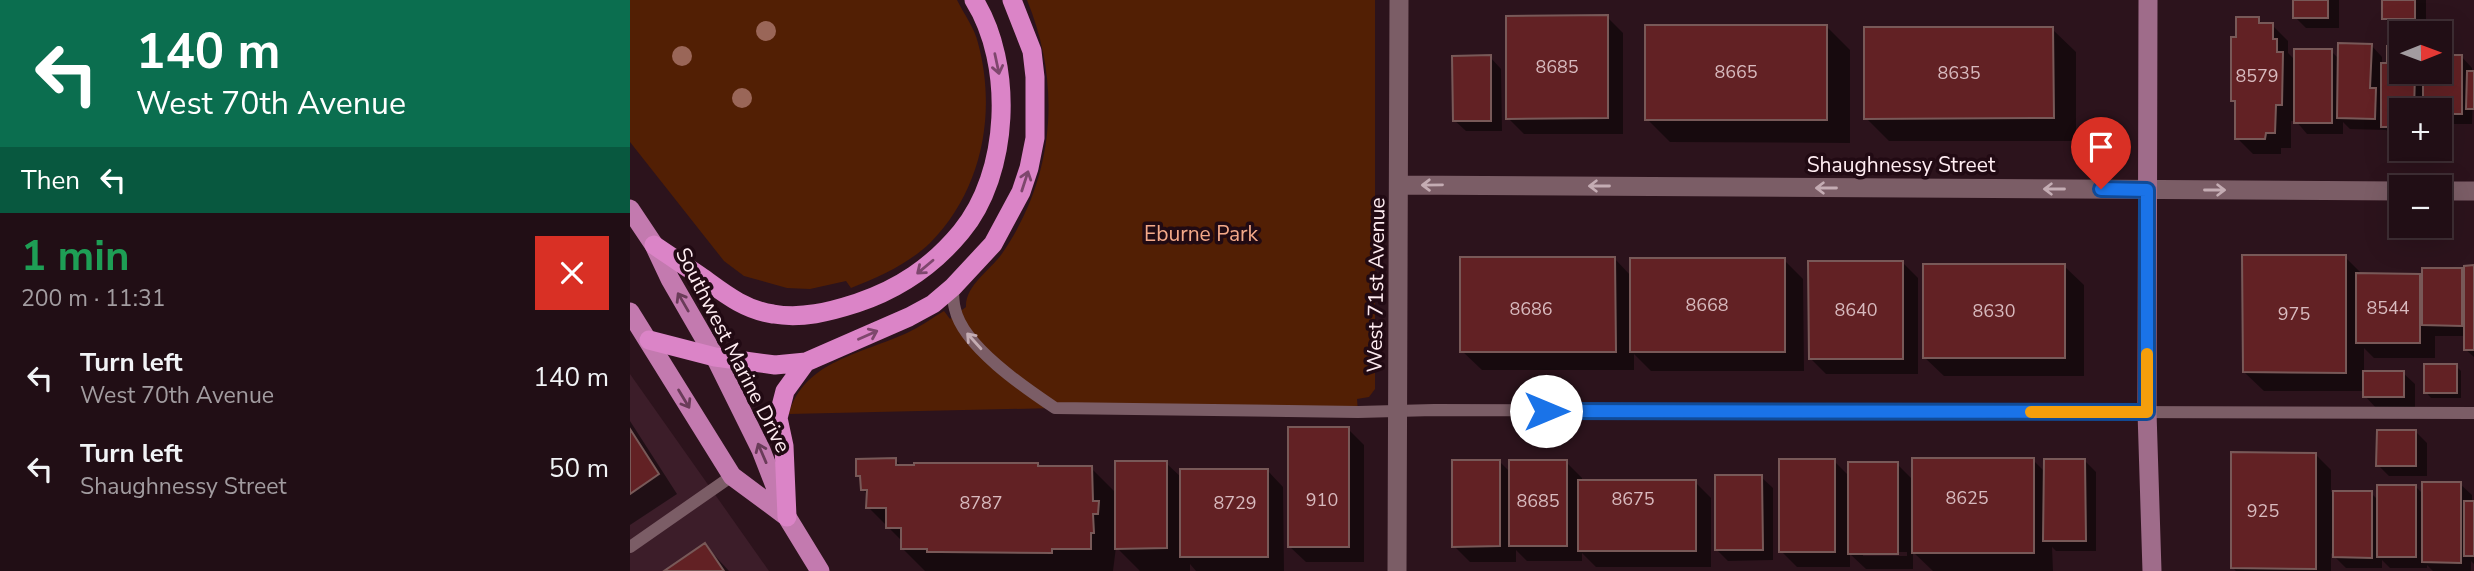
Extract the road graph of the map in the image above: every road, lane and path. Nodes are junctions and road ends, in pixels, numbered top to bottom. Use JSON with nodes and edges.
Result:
{"nodes":[{"id":1,"x":974,"y":0,"type":"edge"},
{"id":2,"x":1012,"y":0,"type":"edge"},
{"id":3,"x":1399,"y":0,"type":"edge"},
{"id":4,"x":2148,"y":0,"type":"edge"},
{"id":5,"x":1400,"y":185,"type":"junction"},
{"id":6,"x":2147,"y":190,"type":"junction"},
{"id":7,"x":2389,"y":191,"type":"edge"},
{"id":8,"x":2452,"y":191,"type":"edge"},
{"id":9,"x":2474,"y":191,"type":"edge"},
{"id":10,"x":630,"y":209,"type":"edge"},
{"id":11,"x":654,"y":245,"type":"junction"},
{"id":12,"x":953,"y":287,"type":"junction"},
{"id":13,"x":630,"y":312,"type":"edge"},
{"id":14,"x":649,"y":340,"type":"junction"},
{"id":15,"x":715,"y":357,"type":"junction"},
{"id":16,"x":806,"y":362,"type":"junction"},
{"id":17,"x":1398,"y":411,"type":"junction"},
{"id":18,"x":2147,"y":412,"type":"junction"},
{"id":19,"x":2474,"y":413,"type":"edge"},
{"id":20,"x":732,"y":476,"type":"junction"},
{"id":21,"x":787,"y":517,"type":"junction"},
{"id":22,"x":630,"y":547,"type":"edge"},
{"id":23,"x":820,"y":571,"type":"edge"},
{"id":24,"x":1397,"y":571,"type":"edge"},
{"id":25,"x":2152,"y":571,"type":"edge"}],
"edges":[{"from":1,"to":11,"type":"highway","one_way":true},
{"from":12,"to":2,"type":"highway","one_way":true},
{"from":3,"to":5,"type":"street","name":"West 71st Avenue"},
{"from":4,"to":6,"type":"main road"},
{"from":6,"to":5,"type":"street","name":"Shaughnessy Street","one_way":true},
{"from":5,"to":17,"type":"street","name":"West 71st Avenue"},
{"from":6,"to":7,"type":"street","name":"Shaughnessy Street","one_way":true},
{"from":6,"to":18,"type":"main road"},
{"from":8,"to":9,"type":"street"},
{"from":10,"to":11,"type":"main road","name":"Southwest Marine Drive"},
{"from":15,"to":11,"type":"main road","name":"Southwest Marine Drive","one_way":true},
{"from":16,"to":12,"type":"highway","one_way":true},
{"from":17,"to":12,"type":"lane","one_way":true},
{"from":13,"to":14,"type":"main road","name":"Southwest Marine Drive"},
{"from":14,"to":15,"type":"highway"},
{"from":14,"to":20,"type":"main road","name":"Southwest Marine Drive","one_way":true},
{"from":15,"to":16,"type":"highway"},
{"from":21,"to":15,"type":"main road","name":"Southwest Marine Drive","one_way":true},
{"from":16,"to":21,"type":"highway"},
{"from":17,"to":18,"type":"lane"},
{"from":17,"to":24,"type":"street","name":"West 71st Avenue"},
{"from":18,"to":19,"type":"lane"},
{"from":18,"to":25,"type":"main road"},
{"from":20,"to":21,"type":"main road","name":"Southwest Marine Drive"},
{"from":20,"to":22,"type":"lane"},
{"from":21,"to":23,"type":"main road","name":"Southwest Marine Drive"}]}
